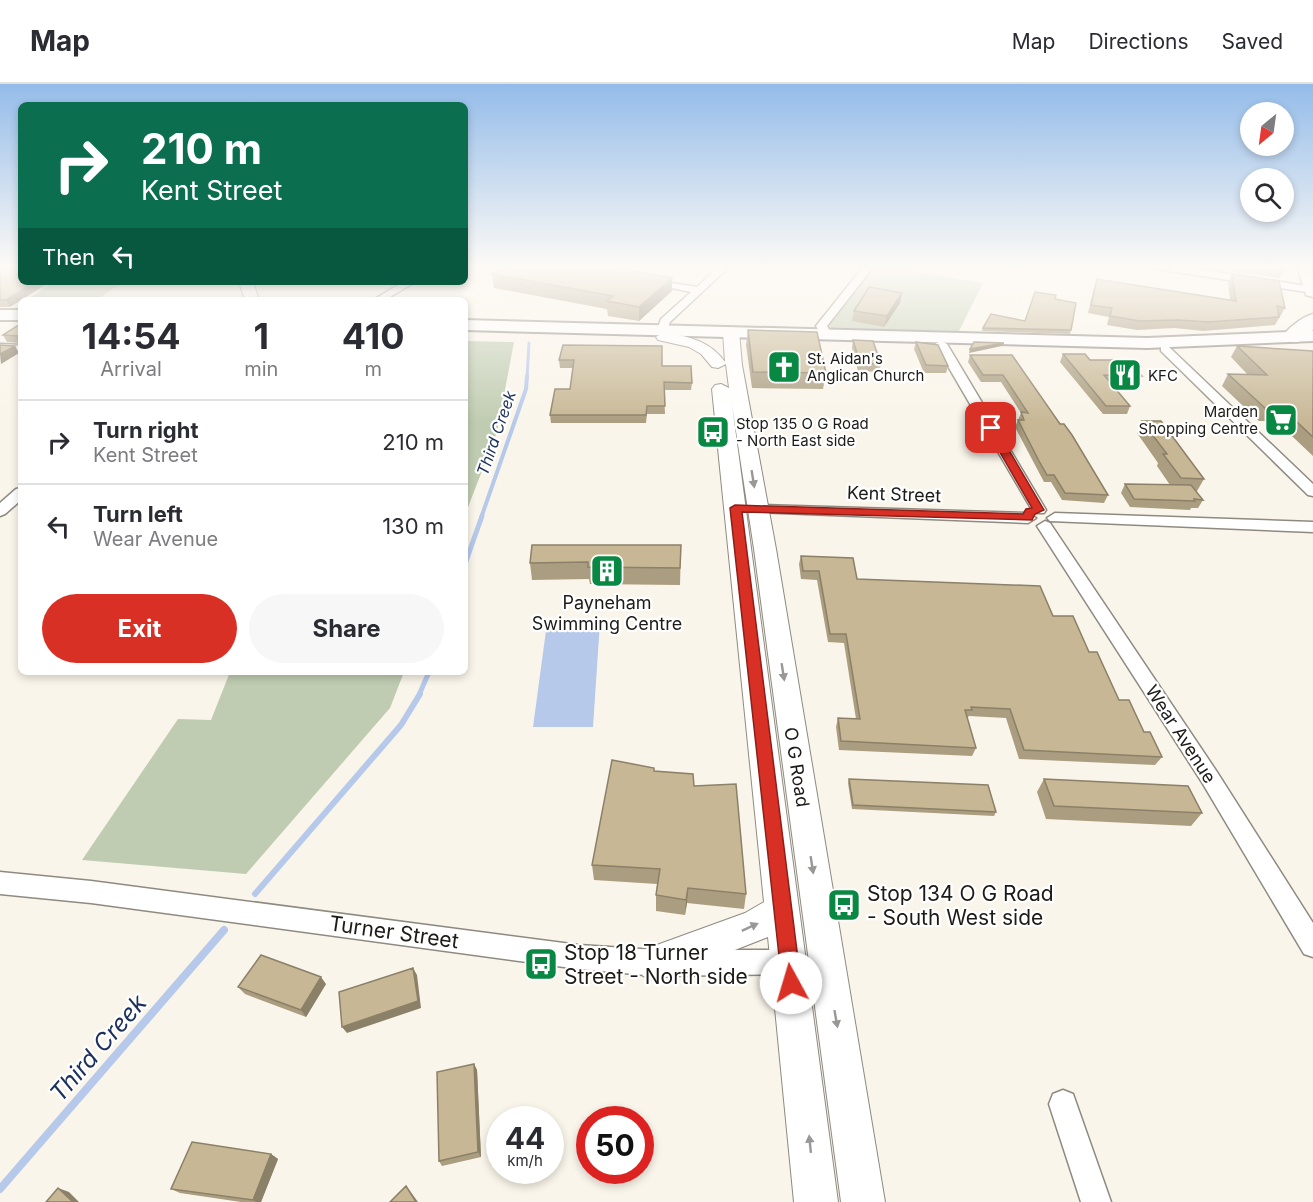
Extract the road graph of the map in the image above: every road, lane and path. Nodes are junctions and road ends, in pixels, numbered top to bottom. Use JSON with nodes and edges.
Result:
{"nodes":[{"id":1,"x":668,"y":318,"type":"edge"},
{"id":2,"x":828,"y":318,"type":"edge"},
{"id":3,"x":1313,"y":320,"type":"edge"},
{"id":4,"x":0,"y":322,"type":"edge"},
{"id":5,"x":18,"y":322,"type":"edge"},
{"id":6,"x":468,"y":325,"type":"edge"},
{"id":7,"x":468,"y":332,"type":"edge"},
{"id":8,"x":664,"y":334,"type":"junction"},
{"id":9,"x":724,"y":335,"type":"junction"},
{"id":10,"x":825,"y":335,"type":"junction"},
{"id":11,"x":1313,"y":336,"type":"edge"},
{"id":12,"x":941,"y":344,"type":"junction"},
{"id":13,"x":1303,"y":344,"type":"edge"},
{"id":14,"x":0,"y":347,"type":"edge"},
{"id":15,"x":18,"y":348,"type":"edge"},
{"id":16,"x":1165,"y":349,"type":"junction"},
{"id":17,"x":718,"y":363,"type":"junction"},
{"id":18,"x":1313,"y":492,"type":"edge"},
{"id":19,"x":18,"y":495,"type":"edge"},
{"id":20,"x":747,"y":508,"type":"junction"},
{"id":21,"x":0,"y":511,"type":"edge"},
{"id":22,"x":1042,"y":518,"type":"junction"},
{"id":23,"x":1313,"y":527,"type":"edge"},
{"id":24,"x":0,"y":883,"type":"edge"},
{"id":25,"x":783,"y":909,"type":"junction"},
{"id":26,"x":1313,"y":945,"type":"edge"},
{"id":27,"x":808,"y":962,"type":"junction"},
{"id":28,"x":656,"y":963,"type":"junction"},
{"id":29,"x":1063,"y":1104,"type":"dead end"},
{"id":30,"x":816,"y":1202,"type":"edge"},
{"id":31,"x":863,"y":1202,"type":"edge"},
{"id":32,"x":1096,"y":1202,"type":"edge"}],
"edges":[{"from":1,"to":8,"type":"street"},
{"from":2,"to":10,"type":"street"},
{"from":3,"to":13,"type":"highway"},
{"from":4,"to":5,"type":"main road"},
{"from":6,"to":8,"type":"main road"},
{"from":7,"to":8,"type":"main road"},
{"from":8,"to":9,"type":"main road"},
{"from":8,"to":17,"type":"main road"},
{"from":9,"to":10,"type":"main road"},
{"from":9,"to":12,"type":"main road"},
{"from":9,"to":17,"type":"main road","name":"O G Road"},
{"from":9,"to":20,"type":"main road","name":"O G Road","one_way":true},
{"from":10,"to":13,"type":"main road"},
{"from":11,"to":13,"type":"main road"},
{"from":12,"to":16,"type":"main road"},
{"from":12,"to":22,"type":"street","name":"Wear Avenue"},
{"from":13,"to":16,"type":"main road"},
{"from":14,"to":15,"type":"street"},
{"from":16,"to":18,"type":"street"},
{"from":17,"to":20,"type":"main road","name":"O G Road"},
{"from":19,"to":21,"type":"street"},
{"from":20,"to":22,"type":"street","name":"Kent Street"},
{"from":20,"to":25,"type":"main road","name":"O G Road"},
{"from":20,"to":27,"type":"main road","name":"O G Road","one_way":true},
{"from":22,"to":23,"type":"street","name":"Kent Street"},
{"from":22,"to":26,"type":"street","name":"Wear Avenue"},
{"from":24,"to":28,"type":"street","name":"Turner Street"},
{"from":25,"to":27,"type":"main road","name":"O G Road"},
{"from":28,"to":25,"type":"main road","one_way":true},
{"from":27,"to":28,"type":"street","name":"Turner Street"},
{"from":30,"to":27,"type":"main road","name":"O G Road","one_way":true},
{"from":27,"to":31,"type":"main road","name":"O G Road","one_way":true},
{"from":29,"to":32,"type":"street"}]}
